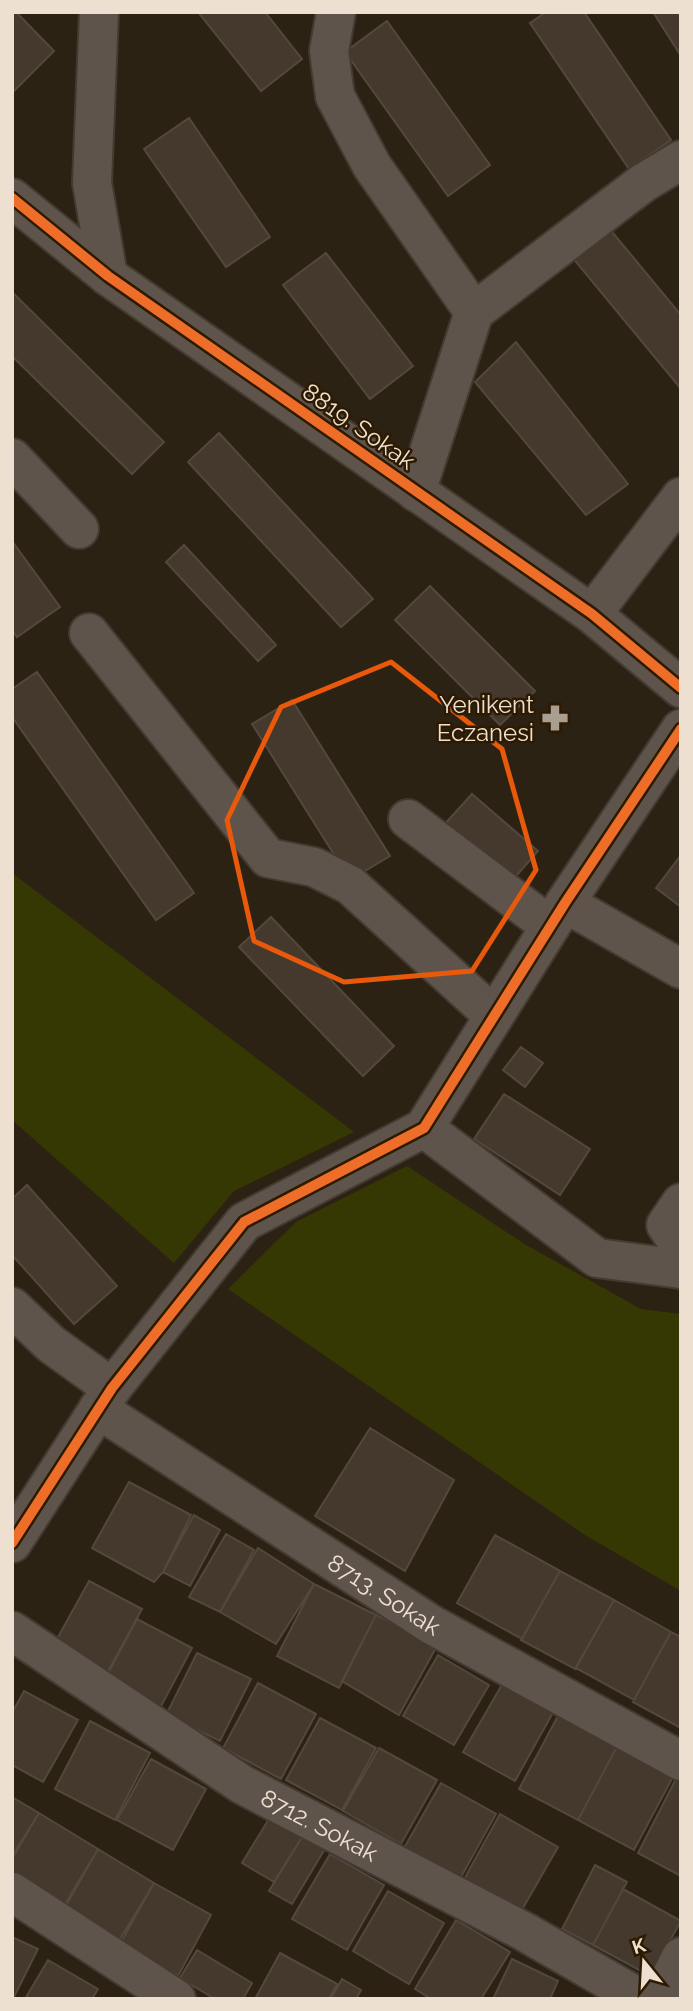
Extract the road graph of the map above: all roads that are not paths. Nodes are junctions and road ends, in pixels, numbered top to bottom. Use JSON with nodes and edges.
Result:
{"nodes":[{"id":1,"x":99,"y":12,"type":"edge"},
{"id":2,"x":336,"y":12,"type":"edge"},
{"id":3,"x":681,"y":160,"type":"edge"},
{"id":4,"x":12,"y":198,"type":"edge"},
{"id":5,"x":108,"y":276,"type":"junction"},
{"id":6,"x":474,"y":312,"type":"junction"},
{"id":7,"x":12,"y":458,"type":"edge"},
{"id":8,"x":416,"y":492,"type":"junction"},
{"id":9,"x":681,"y":497,"type":"edge"},
{"id":10,"x":79,"y":529,"type":"dead end"},
{"id":11,"x":592,"y":614,"type":"junction"},
{"id":12,"x":89,"y":633,"type":"dead end"},
{"id":13,"x":681,"y":688,"type":"edge"},
{"id":14,"x":681,"y":729,"type":"edge"},
{"id":15,"x":408,"y":819,"type":"dead end"},
{"id":16,"x":558,"y":915,"type":"junction"},
{"id":17,"x":681,"y":969,"type":"edge"},
{"id":18,"x":494,"y":1016,"type":"junction"},
{"id":19,"x":424,"y":1128,"type":"junction"},
{"id":20,"x":681,"y":1203,"type":"edge"},
{"id":21,"x":681,"y":1247,"type":"edge"},
{"id":22,"x":681,"y":1269,"type":"edge"},
{"id":23,"x":12,"y":1307,"type":"edge"},
{"id":24,"x":105,"y":1399,"type":"junction"},
{"id":25,"x":12,"y":1543,"type":"edge"},
{"id":26,"x":12,"y":1631,"type":"edge"},
{"id":27,"x":681,"y":1761,"type":"edge"},
{"id":28,"x":12,"y":1892,"type":"edge"},
{"id":29,"x":681,"y":1957,"type":"edge"},
{"id":30,"x":176,"y":1999,"type":"edge"},
{"id":31,"x":641,"y":1999,"type":"edge"},
{"id":32,"x":660,"y":1999,"type":"edge"}],
"edges":[{"from":1,"to":5,"type":"street"},
{"from":2,"to":6,"type":"street"},
{"from":3,"to":6,"type":"street"},
{"from":4,"to":5,"type":"street","name":"8819. Sokak"},
{"from":5,"to":8,"type":"street","name":"8819. Sokak"},
{"from":6,"to":8,"type":"street"},
{"from":7,"to":10,"type":"street"},
{"from":8,"to":11,"type":"street","name":"8819. Sokak"},
{"from":9,"to":11,"type":"street"},
{"from":11,"to":13,"type":"street","name":"8819. Sokak"},
{"from":12,"to":18,"type":"street"},
{"from":14,"to":16,"type":"street"},
{"from":15,"to":16,"type":"street"},
{"from":16,"to":17,"type":"street"},
{"from":16,"to":18,"type":"street"},
{"from":18,"to":19,"type":"street"},
{"from":19,"to":22,"type":"street"},
{"from":19,"to":24,"type":"street"},
{"from":20,"to":21,"type":"street"},
{"from":23,"to":24,"type":"street","name":"8713. Sokak"},
{"from":24,"to":25,"type":"street"},
{"from":24,"to":27,"type":"street","name":"8713. Sokak"},
{"from":26,"to":31,"type":"street","name":"8712. Sokak"},
{"from":28,"to":30,"type":"street"},
{"from":29,"to":32,"type":"street"}]}
